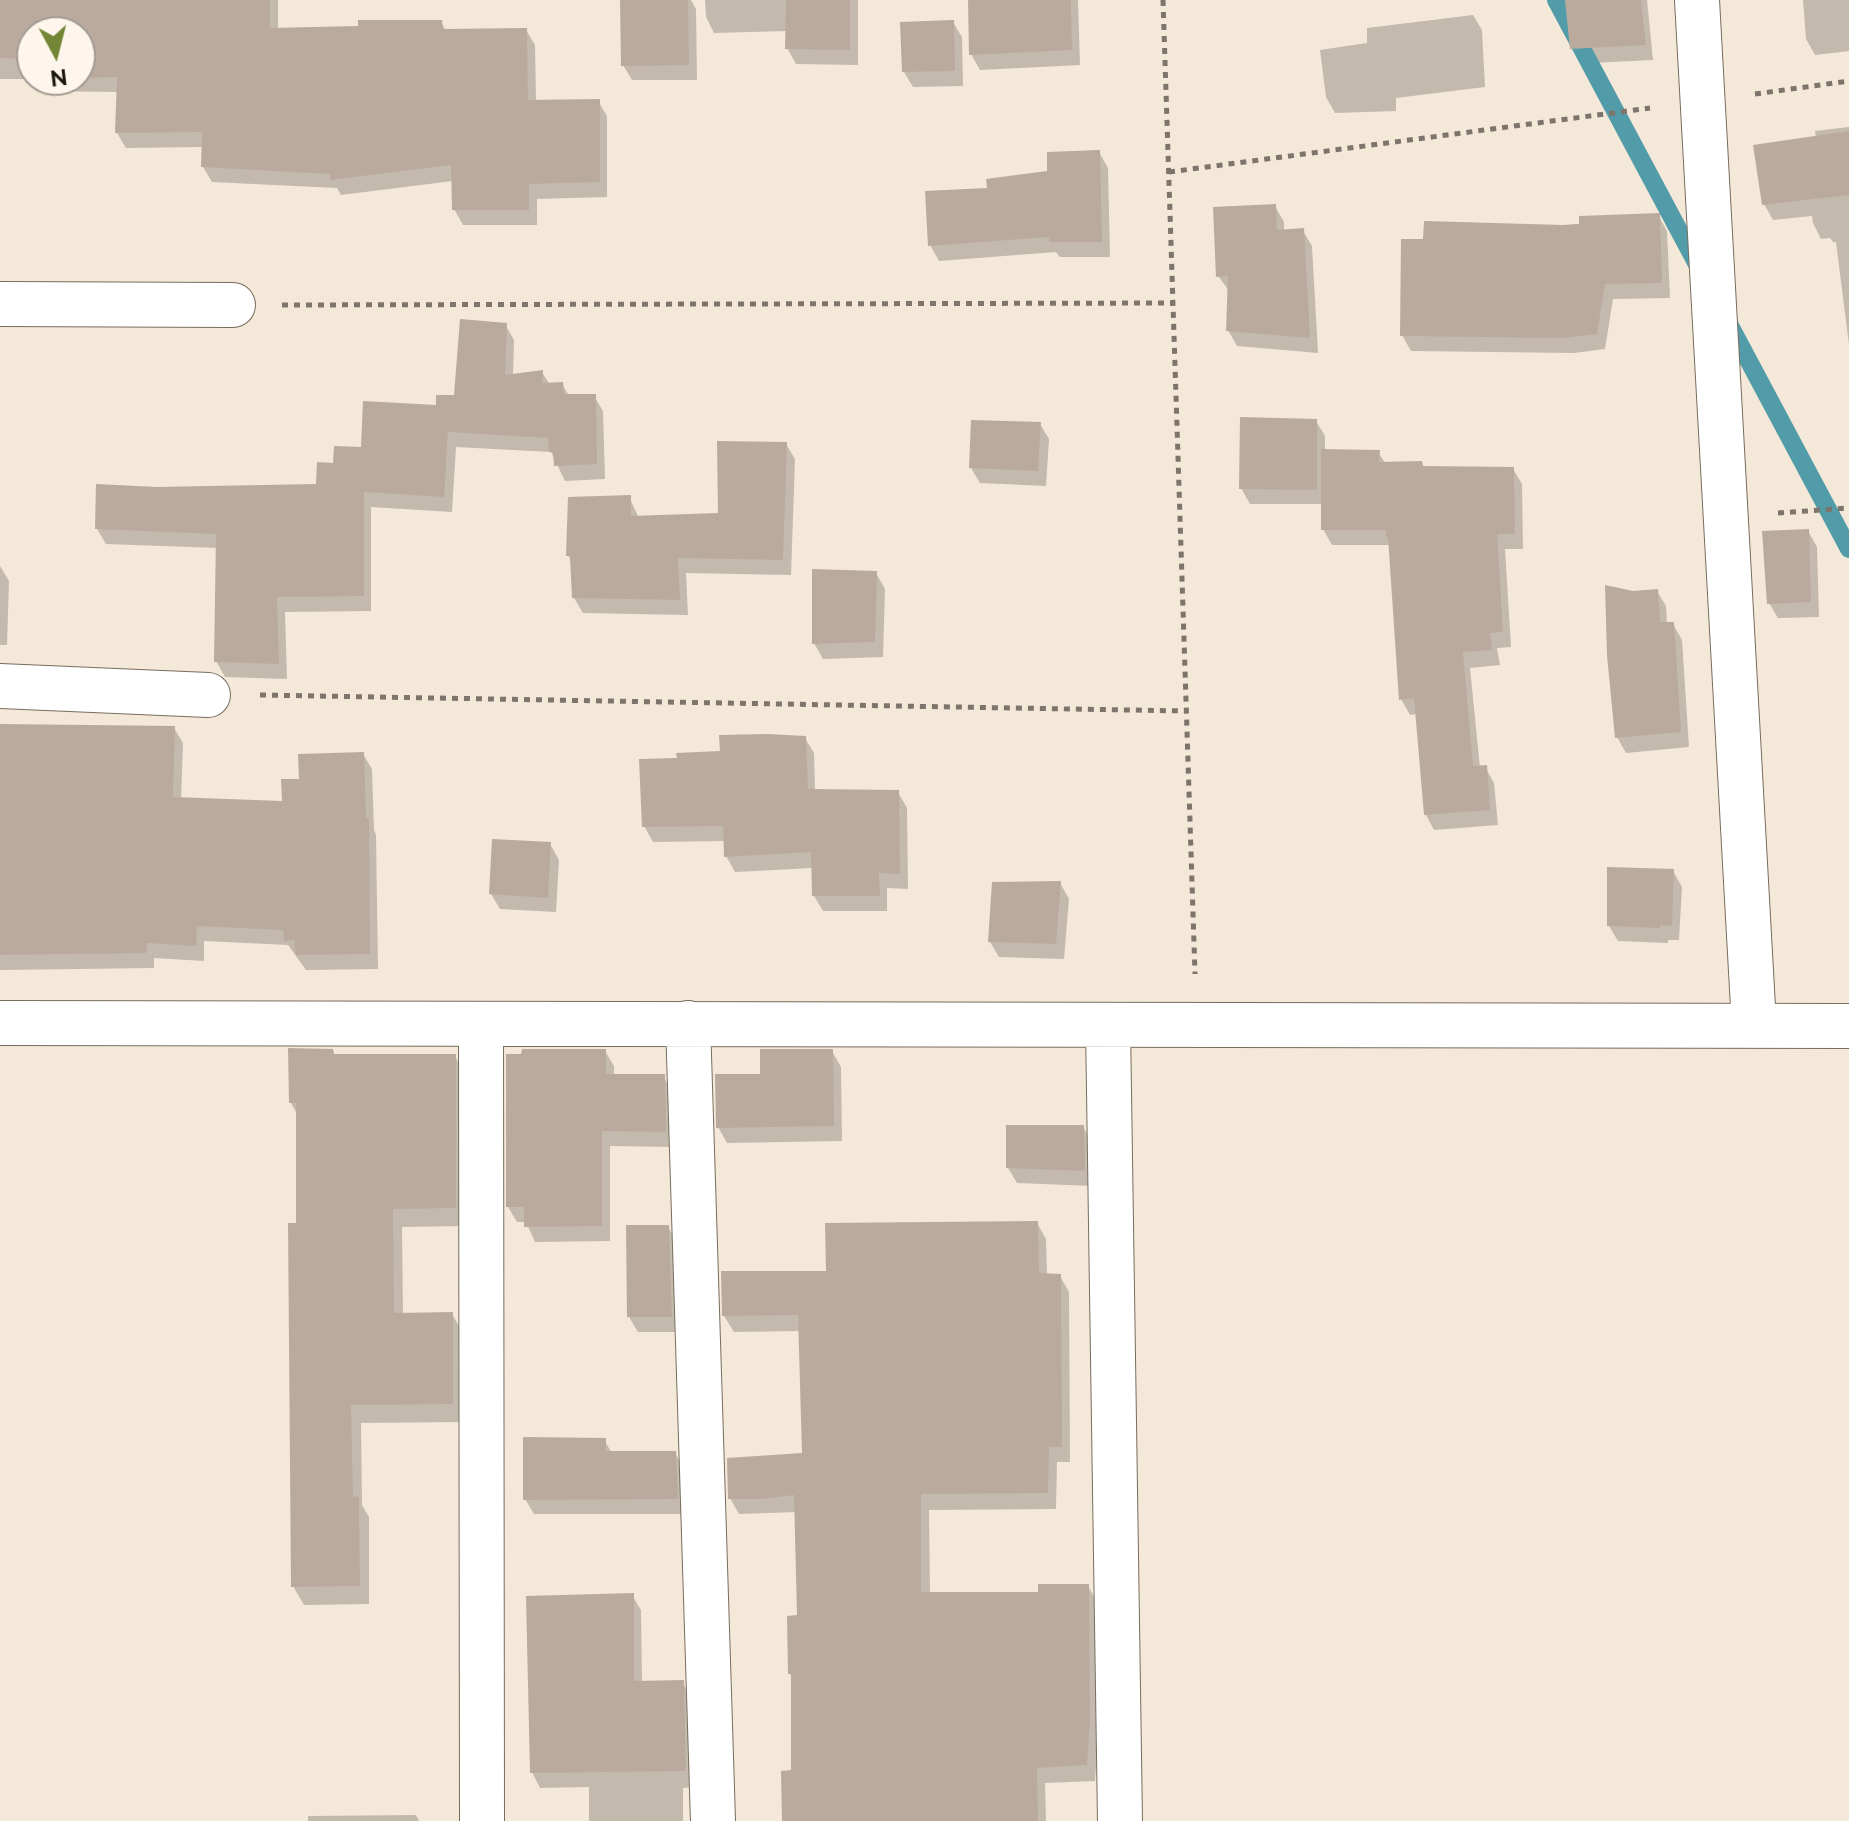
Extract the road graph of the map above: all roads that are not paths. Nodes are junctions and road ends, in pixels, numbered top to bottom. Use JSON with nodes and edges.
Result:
{"nodes":[{"id":1,"x":1697,"y":0,"type":"edge"},
{"id":2,"x":0,"y":304,"type":"edge"},
{"id":3,"x":233,"y":305,"type":"road end"},
{"id":4,"x":0,"y":686,"type":"edge"},
{"id":5,"x":208,"y":695,"type":"road end"},
{"id":6,"x":0,"y":1023,"type":"edge"},
{"id":7,"x":688,"y":1023,"type":"junction"},
{"id":8,"x":481,"y":1024,"type":"junction"},
{"id":9,"x":1108,"y":1025,"type":"junction"},
{"id":10,"x":1754,"y":1025,"type":"junction"},
{"id":11,"x":1849,"y":1026,"type":"edge"},
{"id":12,"x":482,"y":1821,"type":"edge"},
{"id":13,"x":713,"y":1821,"type":"edge"},
{"id":14,"x":1120,"y":1821,"type":"edge"}],
"edges":[{"from":1,"to":10,"type":"street"},
{"from":2,"to":3,"type":"street"},
{"from":4,"to":5,"type":"street"},
{"from":6,"to":8,"type":"street"},
{"from":7,"to":8,"type":"street"},
{"from":7,"to":9,"type":"street"},
{"from":7,"to":13,"type":"street"},
{"from":8,"to":12,"type":"street"},
{"from":9,"to":10,"type":"street"},
{"from":9,"to":14,"type":"street"},
{"from":10,"to":11,"type":"street"}]}
